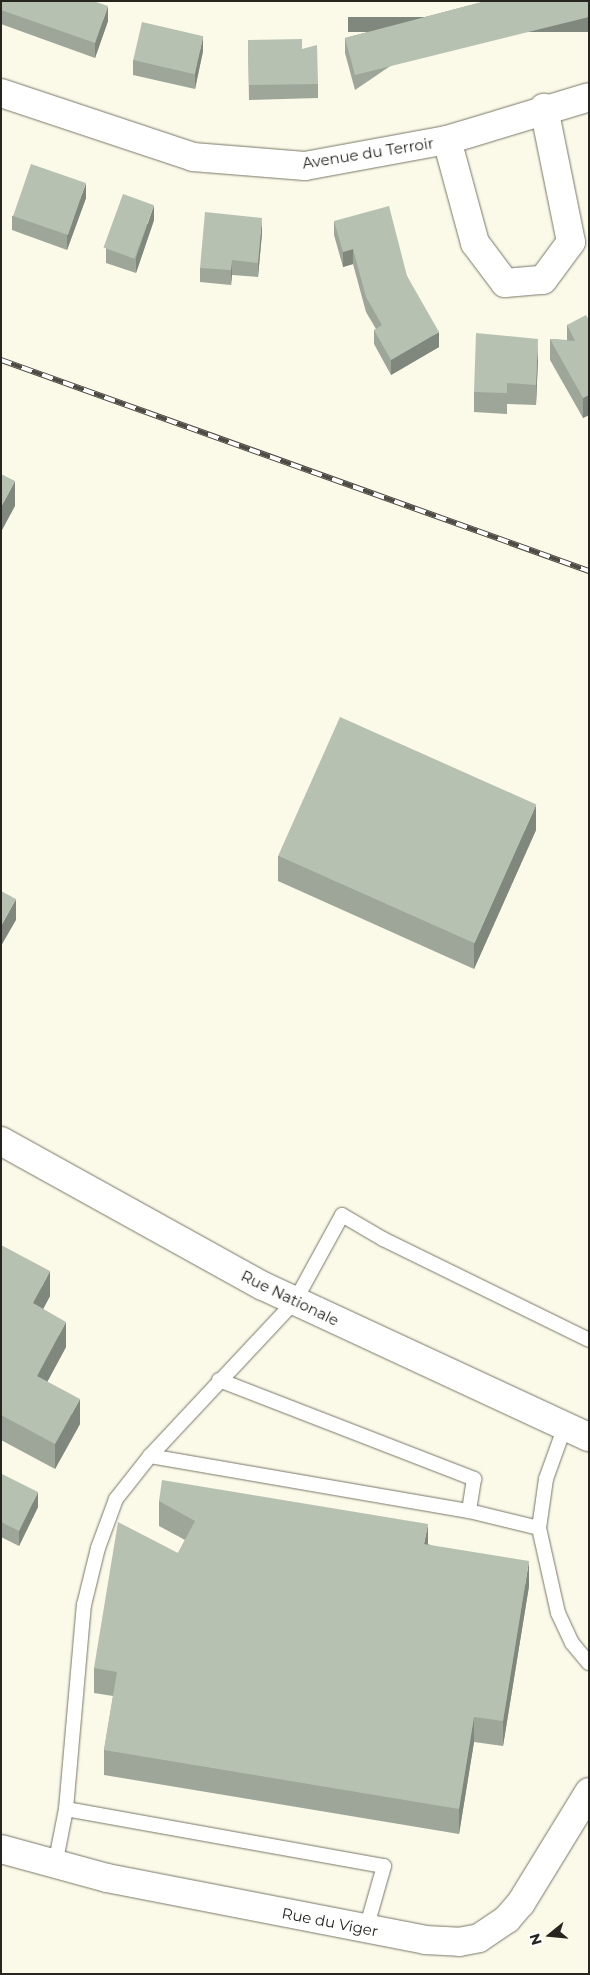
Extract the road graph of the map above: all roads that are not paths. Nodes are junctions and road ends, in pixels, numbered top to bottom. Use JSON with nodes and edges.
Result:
{"nodes":[{"id":1,"x":1,"y":93,"type":"edge"},
{"id":2,"x":589,"y":97,"type":"edge"},
{"id":3,"x":544,"y":108,"type":"junction"},
{"id":4,"x":447,"y":140,"type":"junction"},
{"id":5,"x":1,"y":1141,"type":"edge"},
{"id":6,"x":295,"y":1301,"type":"junction"},
{"id":7,"x":589,"y":1340,"type":"edge"},
{"id":8,"x":219,"y":1380,"type":"junction"},
{"id":9,"x":577,"y":1432,"type":"edge"},
{"id":10,"x":150,"y":1456,"type":"junction"},
{"id":11,"x":469,"y":1511,"type":"junction"},
{"id":12,"x":538,"y":1528,"type":"junction"},
{"id":13,"x":589,"y":1663,"type":"edge"},
{"id":14,"x":589,"y":1792,"type":"edge"},
{"id":15,"x":66,"y":1809,"type":"junction"},
{"id":16,"x":1,"y":1849,"type":"edge"},
{"id":17,"x":55,"y":1865,"type":"junction"},
{"id":18,"x":366,"y":1929,"type":"junction"}],
"edges":[{"from":1,"to":4,"type":"street","name":"Avenue du Terroir"},
{"from":2,"to":3,"type":"street","name":"Avenue du Terroir"},
{"from":3,"to":4,"type":"street","name":"Avenue du Terroir"},
{"from":3,"to":4,"type":"street"},
{"from":5,"to":6,"type":"street","name":"Rue Nationale"},
{"from":6,"to":7,"type":"lane"},
{"from":6,"to":8,"type":"lane"},
{"from":6,"to":9,"type":"street","name":"Rue Nationale"},
{"from":8,"to":10,"type":"lane"},
{"from":8,"to":11,"type":"lane"},
{"from":9,"to":12,"type":"lane"},
{"from":10,"to":11,"type":"lane"},
{"from":10,"to":15,"type":"lane"},
{"from":11,"to":12,"type":"lane"},
{"from":12,"to":13,"type":"lane"},
{"from":14,"to":18,"type":"street","name":"Rue du Viger"},
{"from":15,"to":17,"type":"lane"},
{"from":15,"to":18,"type":"lane"},
{"from":16,"to":17,"type":"street","name":"Rue du Viger"},
{"from":17,"to":18,"type":"street","name":"Rue du Viger"}]}
